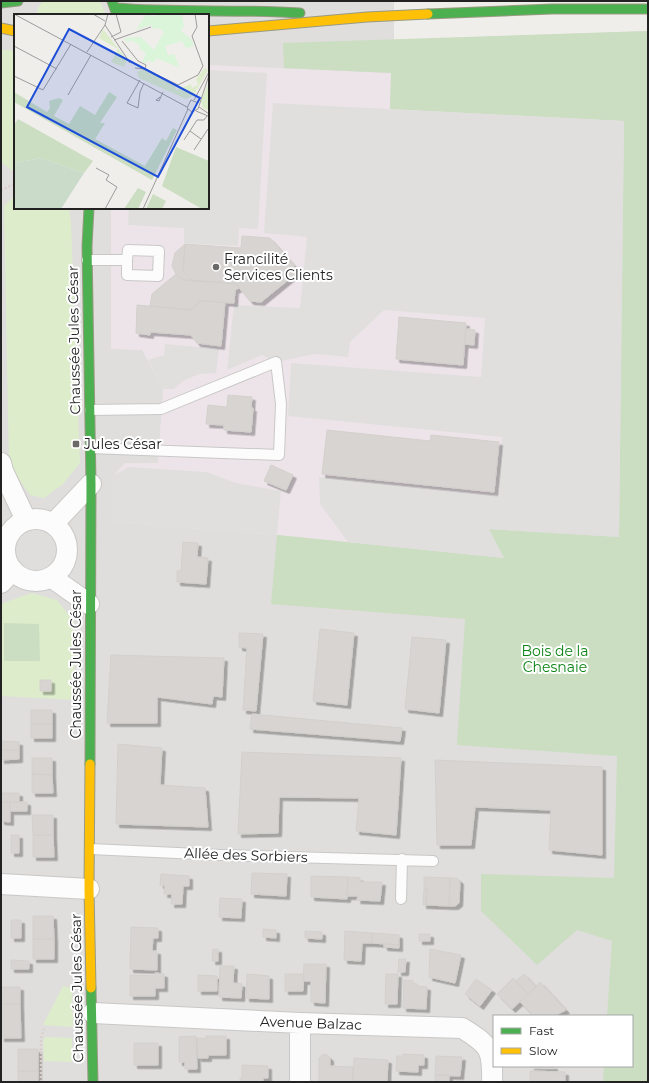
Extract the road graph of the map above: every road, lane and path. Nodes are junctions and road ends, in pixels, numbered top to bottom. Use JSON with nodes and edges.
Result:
{"nodes":[{"id":1,"x":18,"y":1,"type":"edge"},
{"id":2,"x":1,"y":3,"type":"edge"},
{"id":3,"x":115,"y":8,"type":"edge"},
{"id":4,"x":648,"y":9,"type":"edge"},
{"id":5,"x":368,"y":18,"type":"junction"},
{"id":6,"x":1,"y":28,"type":"edge"},
{"id":7,"x":209,"y":30,"type":"edge"},
{"id":8,"x":14,"y":31,"type":"edge"},
{"id":9,"x":14,"y":184,"type":"edge"},
{"id":10,"x":1,"y":190,"type":"edge"},
{"id":11,"x":82,"y":209,"type":"edge"},
{"id":12,"x":89,"y":209,"type":"edge"},
{"id":13,"x":87,"y":246,"type":"junction"},
{"id":14,"x":87,"y":260,"type":"junction"},
{"id":15,"x":127,"y":260,"type":"dead end"},
{"id":16,"x":90,"y":410,"type":"junction"},
{"id":17,"x":90,"y":448,"type":"junction"},
{"id":18,"x":1,"y":463,"type":"edge"},
{"id":19,"x":91,"y":484,"type":"junction"},
{"id":20,"x":26,"y":520,"type":"junction"},
{"id":21,"x":53,"y":524,"type":"junction"},
{"id":22,"x":7,"y":577,"type":"edge"},
{"id":23,"x":51,"y":577,"type":"junction"},
{"id":24,"x":89,"y":604,"type":"junction"},
{"id":25,"x":90,"y":849,"type":"junction"},
{"id":26,"x":402,"y":859,"type":"junction"},
{"id":27,"x":433,"y":861,"type":"dead end"},
{"id":28,"x":1,"y":884,"type":"edge"},
{"id":29,"x":89,"y":888,"type":"junction"},
{"id":30,"x":401,"y":899,"type":"dead end"},
{"id":31,"x":93,"y":1013,"type":"junction"},
{"id":32,"x":300,"y":1023,"type":"junction"},
{"id":33,"x":44,"y":1029,"type":"dead end"},
{"id":34,"x":41,"y":1082,"type":"edge"},
{"id":35,"x":93,"y":1082,"type":"edge"},
{"id":36,"x":300,"y":1082,"type":"edge"},
{"id":37,"x":492,"y":1082,"type":"edge"}],
"edges":[{"from":1,"to":2,"type":"main road"},
{"from":3,"to":5,"type":"main road"},
{"from":4,"to":5,"type":"main road"},
{"from":5,"to":7,"type":"main road"},
{"from":6,"to":8,"type":"main road"},
{"from":9,"to":10,"type":"path"},
{"from":11,"to":13,"type":"main road","name":"Chaussée Jules César"},
{"from":12,"to":13,"type":"main road","name":"Chaussée Jules César"},
{"from":13,"to":14,"type":"main road","name":"Chaussée Jules César"},
{"from":14,"to":15,"type":"lane"},
{"from":14,"to":16,"type":"main road","name":"Chaussée Jules César"},
{"from":16,"to":17,"type":"main road","name":"Chaussée Jules César"},
{"from":16,"to":17,"type":"lane"},
{"from":17,"to":19,"type":"main road","name":"Chaussée Jules César"},
{"from":18,"to":20,"type":"street"},
{"from":19,"to":21,"type":"street"},
{"from":19,"to":24,"type":"main road","name":"Chaussée Jules César"},
{"from":20,"to":21,"type":"street"},
{"from":20,"to":22,"type":"street"},
{"from":21,"to":23,"type":"street"},
{"from":22,"to":23,"type":"street"},
{"from":23,"to":24,"type":"street"},
{"from":24,"to":25,"type":"main road","name":"Chaussée Jules César"},
{"from":25,"to":26,"type":"lane","name":"Allée des Sorbiers"},
{"from":25,"to":29,"type":"main road","name":"Chaussée Jules César"},
{"from":26,"to":27,"type":"lane","name":"Allée des Sorbiers"},
{"from":26,"to":30,"type":"lane"},
{"from":28,"to":29,"type":"street"},
{"from":29,"to":31,"type":"main road","name":"Chaussée Jules César"},
{"from":31,"to":32,"type":"street","name":"Avenue Balzac"},
{"from":31,"to":35,"type":"main road","name":"Chaussée Jules César"},
{"from":32,"to":36,"type":"street"},
{"from":32,"to":37,"type":"street","name":"Avenue Balzac"},
{"from":33,"to":34,"type":"path"}]}
